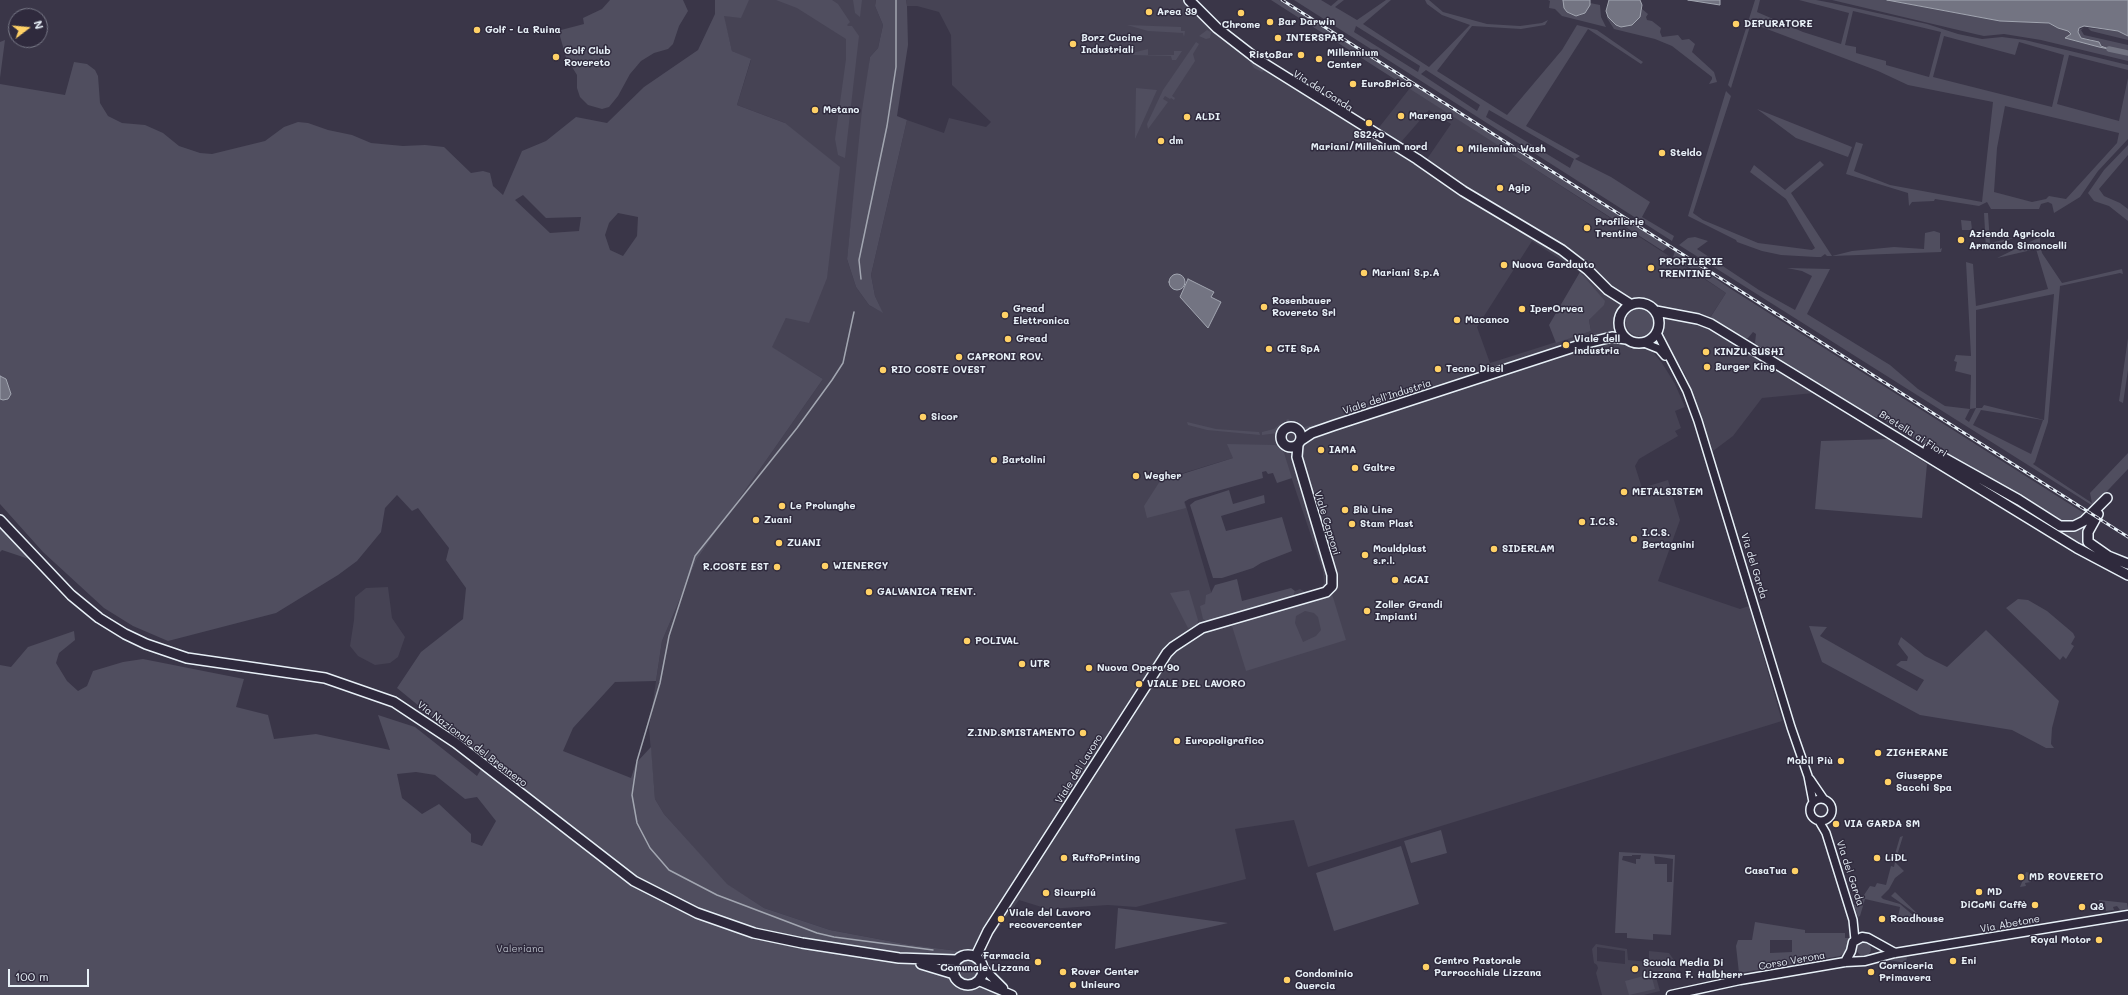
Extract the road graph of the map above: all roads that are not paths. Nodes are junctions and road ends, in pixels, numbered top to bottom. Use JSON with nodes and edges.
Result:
{"nodes":[{"id":1,"x":1183,"y":0,"type":"edge"},
{"id":2,"x":1189,"y":0,"type":"edge"},
{"id":3,"x":1460,"y":189,"type":"junction"},
{"id":4,"x":1608,"y":290,"type":"junction"},
{"id":5,"x":1630,"y":304,"type":"junction"},
{"id":6,"x":1656,"y":311,"type":"junction"},
{"id":7,"x":1685,"y":316,"type":"junction"},
{"id":8,"x":1620,"y":317,"type":"junction"},
{"id":9,"x":1658,"y":329,"type":"junction"},
{"id":10,"x":1598,"y":337,"type":"joint"},
{"id":11,"x":1626,"y":339,"type":"junction"},
{"id":12,"x":1644,"y":343,"type":"junction"},
{"id":13,"x":1583,"y":344,"type":"junction"},
{"id":14,"x":1673,"y":365,"type":"junction"},
{"id":15,"x":1866,"y":418,"type":"junction"},
{"id":16,"x":1299,"y":431,"type":"junction"},
{"id":17,"x":1312,"y":433,"type":"junction"},
{"id":18,"x":1299,"y":443,"type":"junction"},
{"id":19,"x":1288,"y":446,"type":"junction"},
{"id":20,"x":1296,"y":458,"type":"junction"},
{"id":21,"x":0,"y":520,"type":"edge"},
{"id":22,"x":2128,"y":564,"type":"edge"},
{"id":23,"x":2128,"y":574,"type":"edge"},
{"id":24,"x":1326,"y":592,"type":"joint"},
{"id":25,"x":1808,"y":776,"type":"junction"},
{"id":26,"x":1823,"y":798,"type":"junction"},
{"id":27,"x":1813,"y":802,"type":"junction"},
{"id":28,"x":1827,"y":820,"type":"junction"},
{"id":29,"x":1819,"y":821,"type":"junction"},
{"id":30,"x":1826,"y":833,"type":"junction"},
{"id":31,"x":2128,"y":914,"type":"edge"},
{"id":32,"x":1853,"y":920,"type":"junction"},
{"id":33,"x":1855,"y":940,"type":"junction"},
{"id":34,"x":1869,"y":940,"type":"junction"},
{"id":35,"x":1851,"y":951,"type":"junction"},
{"id":36,"x":1895,"y":953,"type":"junction"},
{"id":37,"x":976,"y":956,"type":"junction"},
{"id":38,"x":899,"y":958,"type":"junction"},
{"id":39,"x":1871,"y":958,"type":"junction"},
{"id":40,"x":956,"y":960,"type":"junction"},
{"id":41,"x":1858,"y":960,"type":"junction"},
{"id":42,"x":1845,"y":962,"type":"junction"},
{"id":43,"x":984,"y":969,"type":"junction"},
{"id":44,"x":954,"y":974,"type":"junction"},
{"id":45,"x":979,"y":981,"type":"junction"},
{"id":46,"x":1010,"y":994,"type":"edge"},
{"id":47,"x":1671,"y":995,"type":"edge"}],
"edges":[{"from":1,"to":3,"type":"main road","name":"Via del Garda"},
{"from":2,"to":3,"type":"main road","name":"Via del Garda"},
{"from":3,"to":4,"type":"main road","name":"Via del Garda"},
{"from":4,"to":5,"type":"main road","name":"Via del Garda"},
{"from":4,"to":8,"type":"main road","name":"Via del Garda"},
{"from":5,"to":6,"type":"main road","name":"Via del Garda"},
{"from":5,"to":8,"type":"main road"},
{"from":6,"to":7,"type":"main road","name":"Bretella ai Fiori"},
{"from":6,"to":9,"type":"main road","name":"Via del Garda"},
{"from":7,"to":9,"type":"main road"},
{"from":7,"to":15,"type":"main road","name":"Bretella ai Fiori"},
{"from":8,"to":10,"type":"main road","name":"Viale dell'Industria"},
{"from":8,"to":11,"type":"main road","name":"Via del Garda"},
{"from":9,"to":12,"type":"main road"},
{"from":9,"to":14,"type":"street","name":"Via del Garda"},
{"from":10,"to":13,"type":"main road","name":"Viale dell'Industria"},
{"from":11,"to":12,"type":"main road","name":"Via del Garda"},
{"from":11,"to":13,"type":"main road","name":"Viale dell'Industria"},
{"from":12,"to":14,"type":"street","name":"Via del Garda"},
{"from":13,"to":17,"type":"main road","name":"Viale dell'Industria"},
{"from":14,"to":25,"type":"street","name":"Via del Garda"},
{"from":15,"to":22,"type":"main road"},
{"from":15,"to":23,"type":"main road","name":"Bretella ai Fiori"},
{"from":16,"to":17,"type":"main road","name":"Viale dell'Industria"},
{"from":16,"to":18,"type":"main road","name":"Viale Caproni"},
{"from":16,"to":19,"type":"main road","name":"Viale Caproni"},
{"from":17,"to":18,"type":"main road","name":"Viale dell'Industria"},
{"from":18,"to":19,"type":"main road"},
{"from":18,"to":20,"type":"main road","name":"Viale Caproni"},
{"from":19,"to":20,"type":"main road","name":"Viale Caproni"},
{"from":20,"to":24,"type":"main road","name":"Viale Caproni"},
{"from":21,"to":38,"type":"main road","name":"Via Nazionale del Brennero"},
{"from":24,"to":37,"type":"main road","name":"Viale del Lavoro"},
{"from":25,"to":26,"type":"street","name":"Via del Garda"},
{"from":25,"to":27,"type":"street","name":"Via del Garda"},
{"from":26,"to":27,"type":"street"},
{"from":26,"to":28,"type":"street"},
{"from":27,"to":29,"type":"street"},
{"from":28,"to":29,"type":"street"},
{"from":28,"to":30,"type":"street","name":"Via del Garda"},
{"from":29,"to":30,"type":"street","name":"Via del Garda"},
{"from":30,"to":32,"type":"street","name":"Via del Garda"},
{"from":31,"to":36,"type":"main road","name":"Via Abetone"},
{"from":32,"to":33,"type":"street","name":"Via del Garda"},
{"from":32,"to":34,"type":"street","name":"Via del Garda"},
{"from":33,"to":34,"type":"main road"},
{"from":33,"to":35,"type":"main road"},
{"from":34,"to":36,"type":"main road"},
{"from":34,"to":39,"type":"main road"},
{"from":35,"to":41,"type":"main road"},
{"from":35,"to":42,"type":"main road"},
{"from":36,"to":39,"type":"main road","name":"Via Abetone"},
{"from":37,"to":40,"type":"main road"},
{"from":37,"to":43,"type":"main road"},
{"from":38,"to":40,"type":"main road","name":"Via Nazionale del Brennero"},
{"from":38,"to":44,"type":"main road","name":"Via Nazionale del Brennero"},
{"from":39,"to":41,"type":"main road"},
{"from":40,"to":44,"type":"main road"},
{"from":41,"to":42,"type":"main road","name":"Corso Verona"},
{"from":42,"to":47,"type":"main road","name":"Corso Verona"},
{"from":43,"to":45,"type":"main road"},
{"from":43,"to":46,"type":"main road"},
{"from":44,"to":45,"type":"main road"},
{"from":45,"to":46,"type":"main road"}]}
